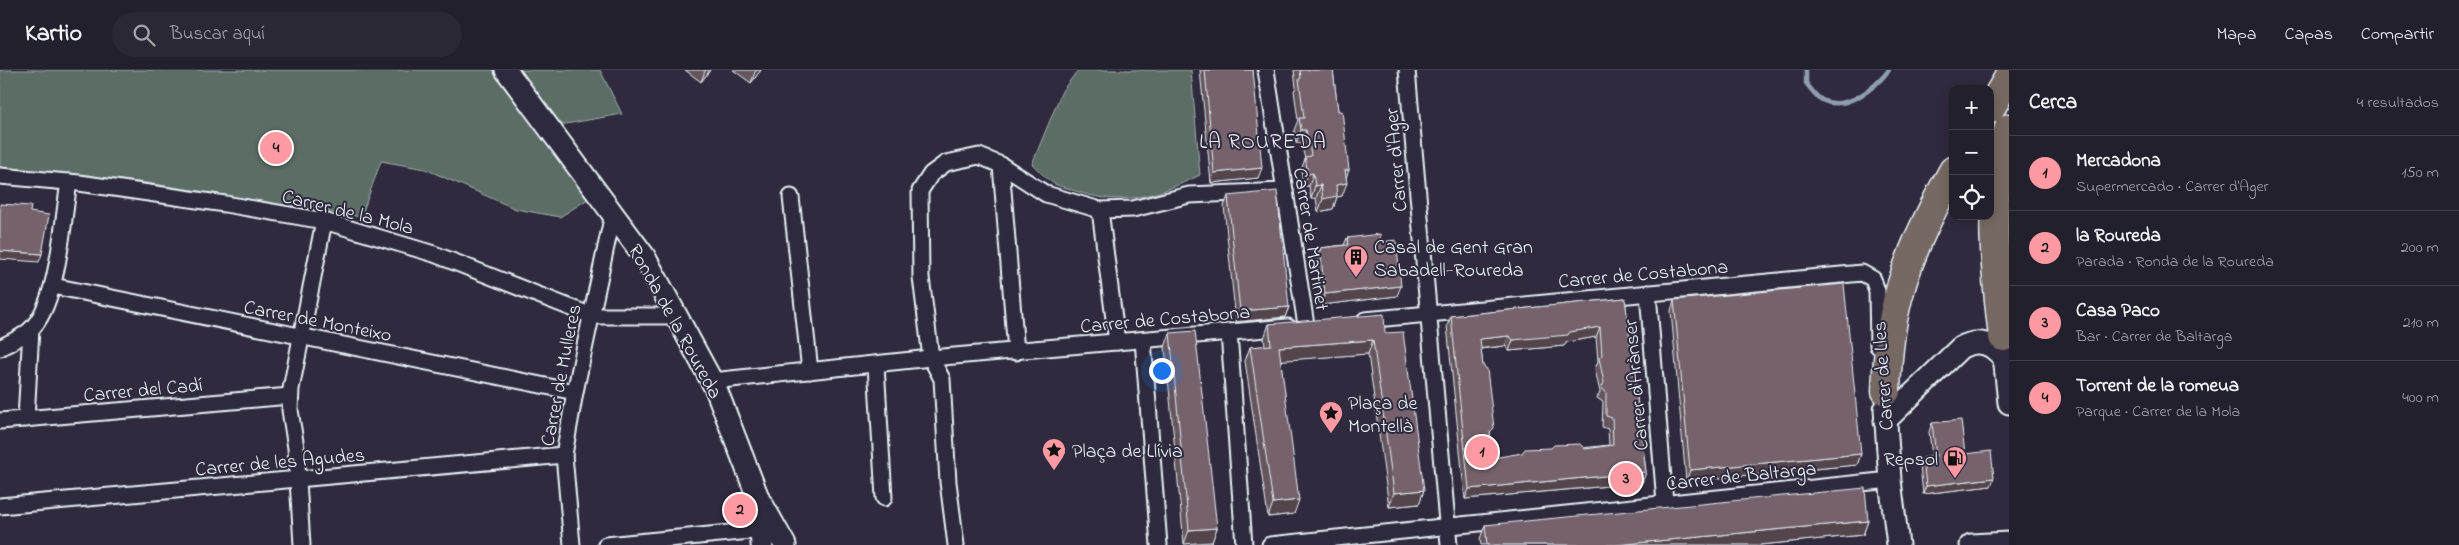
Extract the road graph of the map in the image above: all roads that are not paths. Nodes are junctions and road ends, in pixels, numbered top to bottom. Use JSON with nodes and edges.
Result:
{"nodes":[{"id":1,"x":1266,"y":70,"type":"edge"},
{"id":2,"x":1407,"y":70,"type":"edge"},
{"id":3,"x":509,"y":74,"type":"edge"},
{"id":4,"x":2009,"y":77,"type":"edge"},
{"id":5,"x":1994,"y":102,"type":"edge"},
{"id":6,"x":2009,"y":128,"type":"edge"},
{"id":7,"x":1001,"y":165,"type":"junction"},
{"id":8,"x":1951,"y":175,"type":"edge"},
{"id":9,"x":0,"y":176,"type":"edge"},
{"id":10,"x":69,"y":182,"type":"junction"},
{"id":11,"x":1285,"y":191,"type":"junction"},
{"id":12,"x":791,"y":197,"type":"dead end"},
{"id":13,"x":1100,"y":210,"type":"junction"},
{"id":14,"x":613,"y":214,"type":"junction"},
{"id":15,"x":324,"y":221,"type":"junction"},
{"id":16,"x":1867,"y":276,"type":"joint"},
{"id":17,"x":53,"y":286,"type":"junction"},
{"id":18,"x":1648,"y":293,"type":"junction"},
{"id":19,"x":1429,"y":314,"type":"junction"},
{"id":20,"x":592,"y":316,"type":"junction"},
{"id":21,"x":677,"y":316,"type":"junction"},
{"id":22,"x":1353,"y":321,"type":"edge"},
{"id":23,"x":1325,"y":323,"type":"edge"},
{"id":24,"x":1306,"y":325,"type":"junction"},
{"id":25,"x":31,"y":329,"type":"junction"},
{"id":26,"x":1229,"y":332,"type":"junction"},
{"id":27,"x":300,"y":338,"type":"junction"},
{"id":28,"x":1143,"y":340,"type":"junction"},
{"id":29,"x":1117,"y":342,"type":"junction"},
{"id":30,"x":0,"y":348,"type":"edge"},
{"id":31,"x":2004,"y":349,"type":"junction"},
{"id":32,"x":1016,"y":352,"type":"junction"},
{"id":33,"x":930,"y":358,"type":"junction"},
{"id":34,"x":876,"y":365,"type":"junction"},
{"id":35,"x":810,"y":371,"type":"junction"},
{"id":36,"x":712,"y":380,"type":"junction"},
{"id":37,"x":1886,"y":391,"type":"junction"},
{"id":38,"x":575,"y":392,"type":"junction"},
{"id":39,"x":290,"y":396,"type":"junction"},
{"id":40,"x":2009,"y":403,"type":"edge"},
{"id":41,"x":26,"y":419,"type":"junction"},
{"id":42,"x":0,"y":421,"type":"edge"},
{"id":43,"x":1885,"y":421,"type":"junction"},
{"id":44,"x":564,"y":455,"type":"junction"},
{"id":45,"x":298,"y":480,"type":"junction"},
{"id":46,"x":1890,"y":480,"type":"junction"},
{"id":47,"x":884,"y":498,"type":"dead end"},
{"id":48,"x":759,"y":500,"type":"junction"},
{"id":49,"x":1664,"y":503,"type":"junction"},
{"id":50,"x":0,"y":506,"type":"edge"},
{"id":51,"x":1447,"y":526,"type":"junction"},
{"id":52,"x":762,"y":537,"type":"edge"},
{"id":53,"x":2009,"y":543,"type":"edge"},
{"id":54,"x":302,"y":545,"type":"edge"},
{"id":55,"x":572,"y":545,"type":"edge"},
{"id":56,"x":606,"y":545,"type":"edge"},
{"id":57,"x":785,"y":545,"type":"edge"},
{"id":58,"x":956,"y":545,"type":"edge"},
{"id":59,"x":1159,"y":545,"type":"edge"},
{"id":60,"x":1244,"y":545,"type":"edge"},
{"id":61,"x":1270,"y":545,"type":"edge"},
{"id":62,"x":1449,"y":545,"type":"edge"},
{"id":63,"x":1898,"y":545,"type":"edge"},
{"id":64,"x":1971,"y":545,"type":"edge"}],
"edges":[{"from":1,"to":11,"type":"street","name":"Carrer de Martinet"},
{"from":2,"to":19,"type":"street","name":"Carrer d'Ager"},
{"from":3,"to":14,"type":"street","name":"Ronda de la Roureda"},
{"from":4,"to":5,"type":"highway"},
{"from":6,"to":31,"type":"highway"},
{"from":7,"to":13,"type":"street"},
{"from":7,"to":32,"type":"street"},
{"from":7,"to":33,"type":"street"},
{"from":8,"to":37,"type":"highway"},
{"from":9,"to":10,"type":"street","name":"Carrer de la Mola"},
{"from":10,"to":15,"type":"street","name":"Carrer de la Mola"},
{"from":10,"to":17,"type":"street"},
{"from":11,"to":13,"type":"street"},
{"from":11,"to":24,"type":"street","name":"Carrer de Martinet"},
{"from":12,"to":35,"type":"street"},
{"from":13,"to":29,"type":"street"},
{"from":14,"to":20,"type":"street","name":"Carrer de Mulleres"},
{"from":14,"to":21,"type":"street","name":"Ronda de la Roureda"},
{"from":15,"to":20,"type":"street","name":"Carrer de la Mola"},
{"from":15,"to":27,"type":"street"},
{"from":16,"to":18,"type":"street","name":"Carrer de Costabona"},
{"from":16,"to":37,"type":"street","name":"Carrer de Lles"},
{"from":17,"to":25,"type":"street"},
{"from":17,"to":27,"type":"street","name":"Carrer de Monteixo"},
{"from":18,"to":19,"type":"street","name":"Carrer de Costabona"},
{"from":18,"to":49,"type":"street","name":"Carrer d'Arànser"},
{"from":19,"to":22,"type":"street","name":"Carrer de Costabona"},
{"from":19,"to":51,"type":"street","name":"Carrer d'Ager"},
{"from":20,"to":21,"type":"street","name":"Carrer de la Mola"},
{"from":20,"to":38,"type":"street","name":"Carrer de Mulleres"},
{"from":21,"to":36,"type":"street","name":"Ronda de la Roureda"},
{"from":23,"to":24,"type":"street","name":"Carrer de Costabona"},
{"from":24,"to":26,"type":"street","name":"Carrer de Costabona"},
{"from":25,"to":30,"type":"street"},
{"from":25,"to":41,"type":"street"},
{"from":26,"to":28,"type":"street","name":"Carrer de Costabona"},
{"from":26,"to":60,"type":"street"},
{"from":27,"to":38,"type":"street","name":"Carrer de Monteixo"},
{"from":27,"to":39,"type":"street"},
{"from":28,"to":29,"type":"street","name":"Carrer de Costabona"},
{"from":28,"to":59,"type":"street"},
{"from":29,"to":32,"type":"street","name":"Carrer de Costabona"},
{"from":31,"to":40,"type":"street"},
{"from":31,"to":43,"type":"street"},
{"from":32,"to":33,"type":"street","name":"Carrer de Costabona"},
{"from":33,"to":34,"type":"street","name":"Carrer de Costabona"},
{"from":33,"to":58,"type":"street"},
{"from":34,"to":35,"type":"street","name":"Carrer de Costabona"},
{"from":34,"to":47,"type":"street"},
{"from":35,"to":36,"type":"street","name":"Carrer de Costabona"},
{"from":36,"to":48,"type":"street","name":"Ronda de la Roureda"},
{"from":37,"to":43,"type":"street","name":"Carrer de Lles"},
{"from":38,"to":44,"type":"street","name":"Carrer de Mulleres"},
{"from":39,"to":41,"type":"street","name":"Carrer del Cadí"},
{"from":39,"to":45,"type":"street"},
{"from":41,"to":42,"type":"street","name":"Carrer del Cadí"},
{"from":43,"to":46,"type":"street","name":"Carrer de Lles"},
{"from":44,"to":45,"type":"street","name":"Carrer de les Agudes"},
{"from":44,"to":55,"type":"street","name":"Carrer de Mulleres"},
{"from":45,"to":50,"type":"street","name":"Carrer de les Agudes"},
{"from":45,"to":54,"type":"street"},
{"from":46,"to":49,"type":"street","name":"Carrer de Baltarga"},
{"from":46,"to":63,"type":"street","name":"Carrer de Lles"},
{"from":48,"to":52,"type":"street","name":"Ronda de la Roureda"},
{"from":48,"to":57,"type":"street"},
{"from":49,"to":51,"type":"street","name":"Carrer de Baltarga"},
{"from":51,"to":61,"type":"street","name":"Carrer de Baltarga"},
{"from":51,"to":62,"type":"street","name":"Carrer d'Ager"},
{"from":52,"to":56,"type":"street"},
{"from":53,"to":64,"type":"street"}]}
